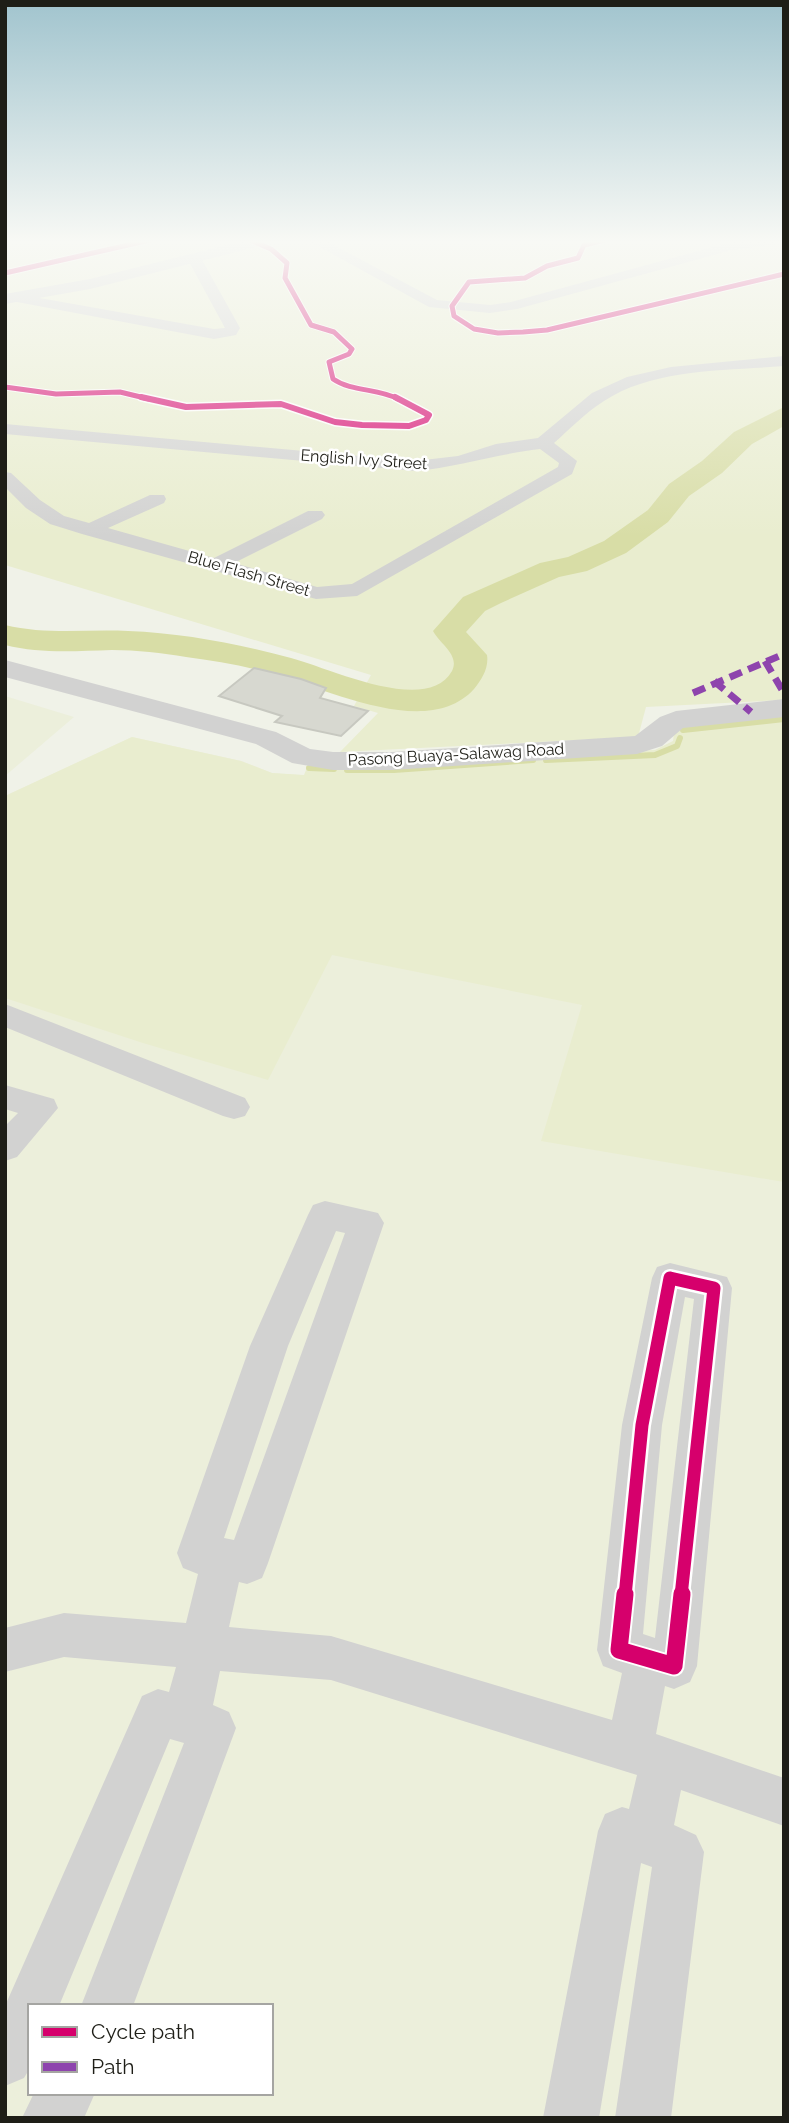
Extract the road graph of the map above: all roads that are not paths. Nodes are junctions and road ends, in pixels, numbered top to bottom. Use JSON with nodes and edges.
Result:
{"nodes":[{"id":1,"x":784,"y":362,"type":"edge"},
{"id":2,"x":5,"y":429,"type":"edge"},
{"id":3,"x":543,"y":443,"type":"junction"},
{"id":4,"x":5,"y":478,"type":"edge"},
{"id":5,"x":157,"y":499,"type":"dead end"},
{"id":6,"x":315,"y":515,"type":"dead end"},
{"id":7,"x":89,"y":530,"type":"junction"},
{"id":8,"x":217,"y":564,"type":"junction"},
{"id":9,"x":5,"y":668,"type":"edge"},
{"id":10,"x":784,"y":708,"type":"edge"},
{"id":11,"x":5,"y":1015,"type":"edge"},
{"id":12,"x":5,"y":1097,"type":"edge"},
{"id":13,"x":234,"y":1107,"type":"dead end"},
{"id":14,"x":5,"y":1148,"type":"edge"},
{"id":15,"x":223,"y":1558,"type":"junction"},
{"id":16,"x":203,"y":1646,"type":"junction"},
{"id":17,"x":5,"y":1650,"type":"edge"},
{"id":18,"x":647,"y":1658,"type":"junction"},
{"id":19,"x":186,"y":1720,"type":"junction"},
{"id":20,"x":647,"y":1755,"type":"junction"},
{"id":21,"x":784,"y":1802,"type":"edge"},
{"id":22,"x":646,"y":1840,"type":"junction"},
{"id":23,"x":34,"y":2004,"type":"edge"},
{"id":24,"x":108,"y":2004,"type":"edge"},
{"id":25,"x":28,"y":2018,"type":"edge"},
{"id":26,"x":5,"y":2059,"type":"edge"},
{"id":27,"x":67,"y":2095,"type":"edge"},
{"id":28,"x":50,"y":2118,"type":"edge"},
{"id":29,"x":571,"y":2118,"type":"edge"},
{"id":30,"x":643,"y":2118,"type":"edge"}],
"edges":[{"from":1,"to":3,"type":"street"},
{"from":2,"to":3,"type":"street","name":"English Ivy Street"},
{"from":3,"to":8,"type":"street","name":"Blue Flash Street"},
{"from":4,"to":7,"type":"street","name":"Blue Flash Street"},
{"from":5,"to":7,"type":"street"},
{"from":6,"to":8,"type":"street"},
{"from":7,"to":8,"type":"street","name":"Blue Flash Street"},
{"from":9,"to":10,"type":"street","name":"Pasong Buaya-Salawag Road"},
{"from":11,"to":13,"type":"street"},
{"from":12,"to":14,"type":"street"},
{"from":15,"to":15,"type":"street"},
{"from":15,"to":16,"type":"street"},
{"from":16,"to":17,"type":"street"},
{"from":16,"to":19,"type":"street"},
{"from":16,"to":20,"type":"street"},
{"from":18,"to":18,"type":"street"},
{"from":18,"to":20,"type":"street"},
{"from":19,"to":23,"type":"street"},
{"from":19,"to":24,"type":"street"},
{"from":20,"to":21,"type":"street"},
{"from":20,"to":22,"type":"street"},
{"from":22,"to":29,"type":"street"},
{"from":22,"to":30,"type":"street"},
{"from":25,"to":26,"type":"street"},
{"from":27,"to":28,"type":"street"}]}
